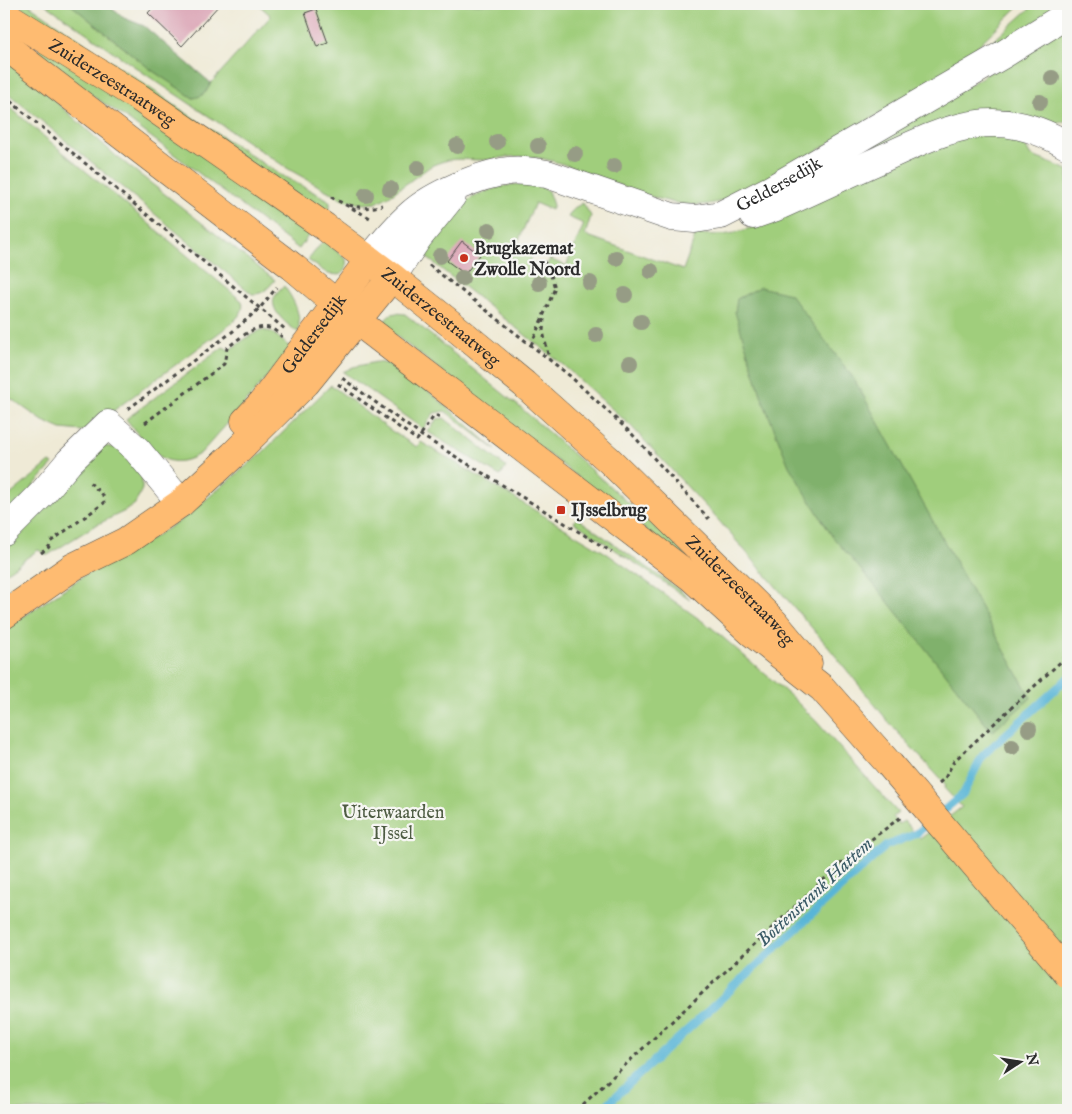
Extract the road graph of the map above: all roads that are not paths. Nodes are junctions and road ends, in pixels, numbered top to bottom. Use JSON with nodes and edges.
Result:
{"nodes":[{"id":1,"x":4,"y":14,"type":"edge"},
{"id":2,"x":1068,"y":14,"type":"edge"},
{"id":3,"x":4,"y":46,"type":"edge"},
{"id":4,"x":1068,"y":146,"type":"edge"},
{"id":5,"x":462,"y":184,"type":"junction"},
{"id":6,"x":721,"y":216,"type":"junction"},
{"id":7,"x":369,"y":260,"type":"junction"},
{"id":8,"x":392,"y":277,"type":"junction"},
{"id":9,"x":336,"y":303,"type":"junction"},
{"id":10,"x":358,"y":321,"type":"junction"},
{"id":11,"x":175,"y":496,"type":"junction"},
{"id":12,"x":4,"y":532,"type":"edge"},
{"id":13,"x":4,"y":615,"type":"edge"},
{"id":14,"x":822,"y":688,"type":"junction"},
{"id":15,"x":1068,"y":974,"type":"edge"}],
"edges":[{"from":1,"to":7,"type":"main road","name":"Zuiderzeestraatweg"},
{"from":2,"to":6,"type":"street","name":"Geldersedijk"},
{"from":3,"to":9,"type":"main road","name":"Zuiderzeestraatweg"},
{"from":4,"to":6,"type":"street"},
{"from":5,"to":6,"type":"street","name":"Geldersedijk"},
{"from":5,"to":7,"type":"street","name":"Geldersedijk"},
{"from":5,"to":8,"type":"street","name":"Geldersedijk"},
{"from":7,"to":8,"type":"main road","name":"Zuiderzeestraatweg"},
{"from":7,"to":9,"type":"main road","name":"Geldersedijk"},
{"from":8,"to":10,"type":"main road","name":"Geldersedijk"},
{"from":8,"to":14,"type":"main road","name":"Zuiderzeestraatweg"},
{"from":9,"to":10,"type":"main road","name":"Zuiderzeestraatweg"},
{"from":9,"to":11,"type":"main road","name":"Geldersedijk"},
{"from":10,"to":11,"type":"main road","name":"Geldersedijk"},
{"from":10,"to":14,"type":"main road","name":"Zuiderzeestraatweg"},
{"from":11,"to":12,"type":"street"},
{"from":11,"to":13,"type":"main road","name":"Geldersedijk"},
{"from":14,"to":15,"type":"main road","name":"Zuiderzeestraatweg","bridge":true}]}
